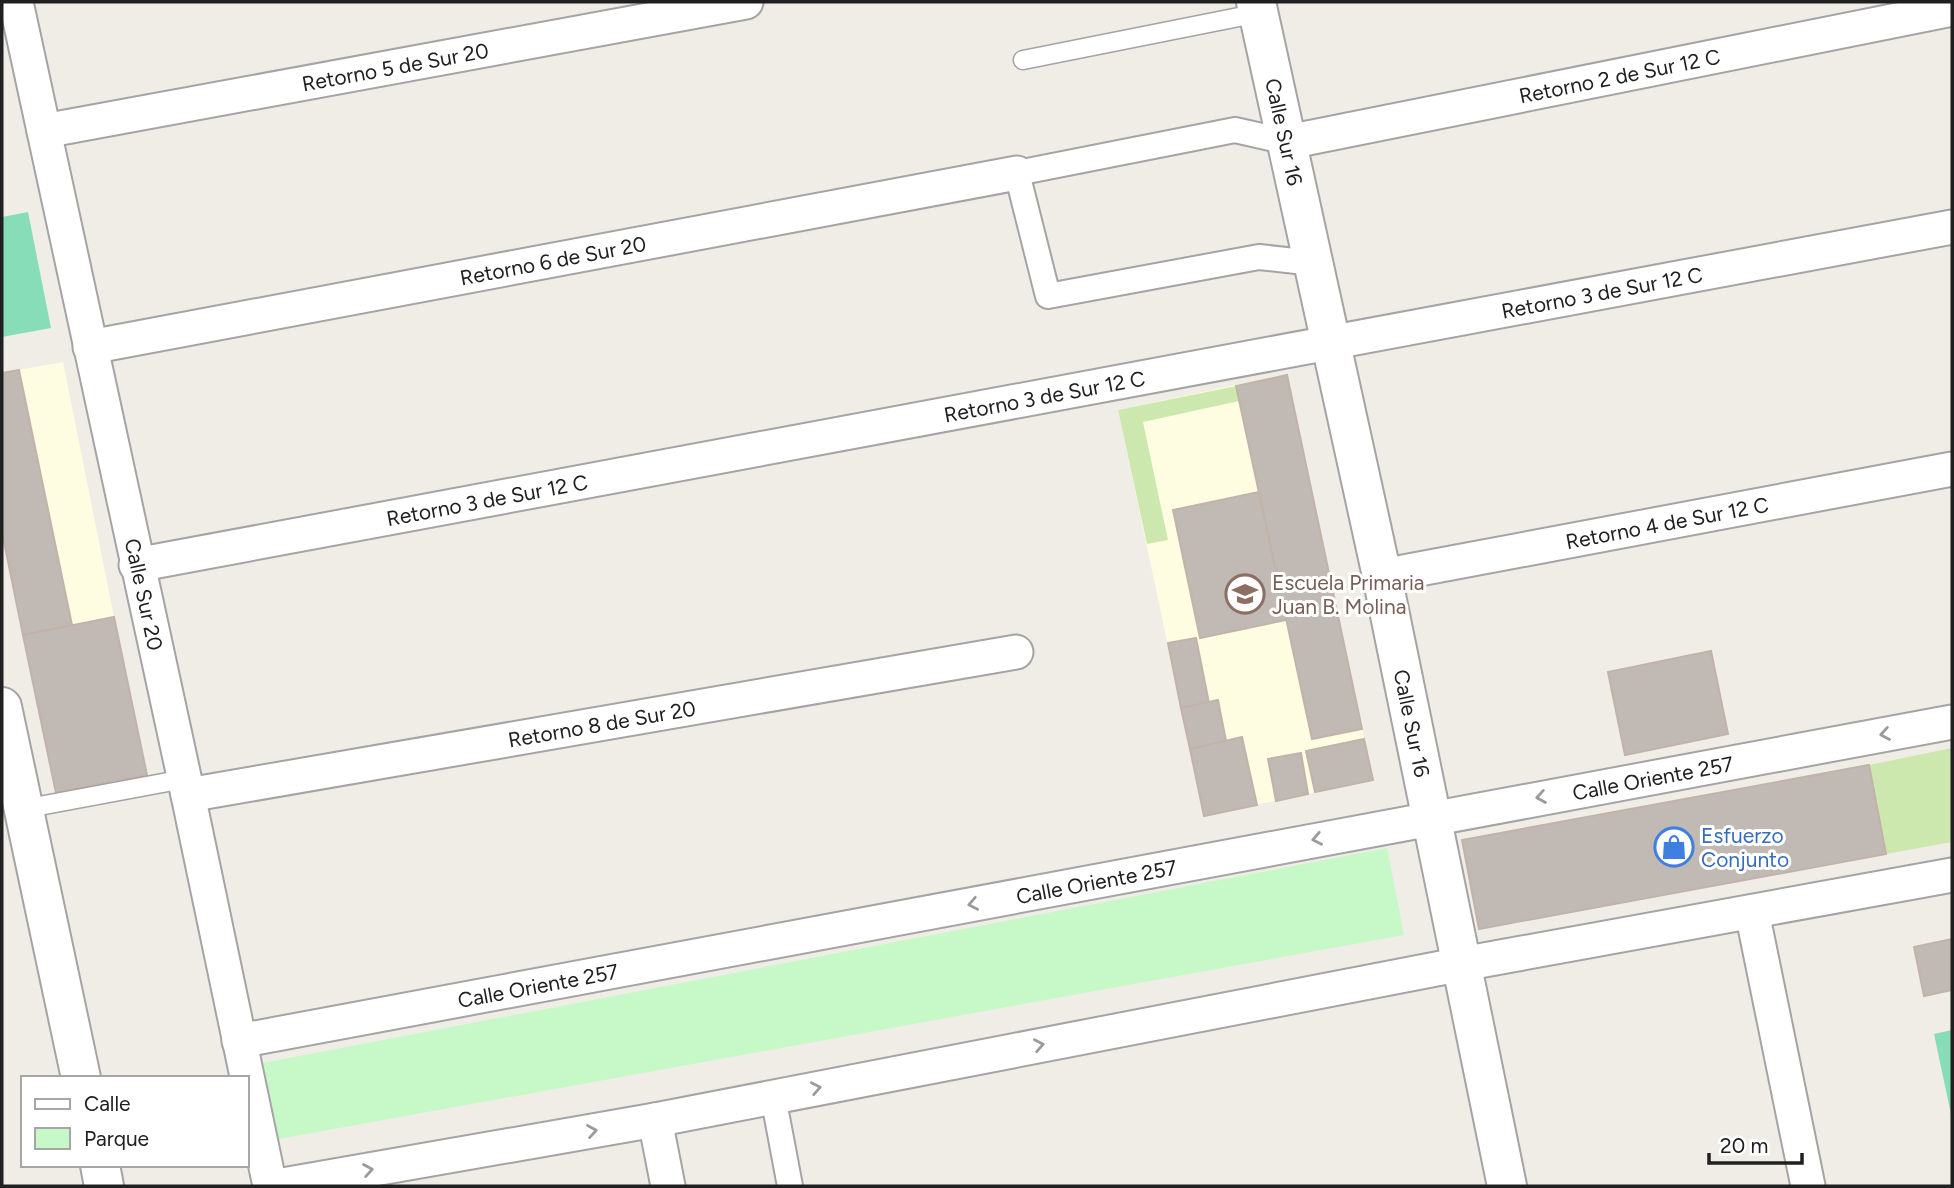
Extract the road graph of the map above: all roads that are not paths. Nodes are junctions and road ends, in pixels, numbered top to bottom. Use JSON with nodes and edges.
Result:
{"nodes":[{"id":1,"x":16,"y":2,"type":"edge"},
{"id":2,"x":746,"y":2,"type":"edge"},
{"id":3,"x":1258,"y":7,"type":"edge"},
{"id":4,"x":1952,"y":9,"type":"edge"},
{"id":5,"x":1023,"y":60,"type":"dead end"},
{"id":6,"x":44,"y":131,"type":"junction"},
{"id":7,"x":1288,"y":142,"type":"junction"},
{"id":8,"x":1017,"y":173,"type":"junction"},
{"id":9,"x":1952,"y":227,"type":"edge"},
{"id":10,"x":1314,"y":263,"type":"junction"},
{"id":11,"x":1331,"y":342,"type":"junction"},
{"id":12,"x":90,"y":347,"type":"junction"},
{"id":13,"x":1952,"y":469,"type":"edge"},
{"id":14,"x":136,"y":565,"type":"junction"},
{"id":15,"x":1382,"y":576,"type":"junction"},
{"id":16,"x":1016,"y":652,"type":"dead end"},
{"id":17,"x":2,"y":707,"type":"edge"},
{"id":18,"x":1952,"y":722,"type":"edge"},
{"id":19,"x":186,"y":787,"type":"junction"},
{"id":20,"x":23,"y":809,"type":"junction"},
{"id":21,"x":1432,"y":817,"type":"junction"},
{"id":22,"x":1952,"y":875,"type":"edge"},
{"id":23,"x":1752,"y":912,"type":"junction"},
{"id":24,"x":1462,"y":964,"type":"junction"},
{"id":25,"x":239,"y":1041,"type":"junction"},
{"id":26,"x":81,"y":1076,"type":"edge"},
{"id":27,"x":246,"y":1076,"type":"edge"},
{"id":28,"x":248,"y":1083,"type":"edge"},
{"id":29,"x":773,"y":1096,"type":"junction"},
{"id":30,"x":655,"y":1120,"type":"junction"},
{"id":31,"x":100,"y":1167,"type":"edge"},
{"id":32,"x":104,"y":1186,"type":"edge"},
{"id":33,"x":270,"y":1186,"type":"edge"},
{"id":34,"x":277,"y":1186,"type":"edge"},
{"id":35,"x":668,"y":1186,"type":"edge"},
{"id":36,"x":790,"y":1186,"type":"edge"},
{"id":37,"x":1507,"y":1186,"type":"edge"},
{"id":38,"x":1808,"y":1186,"type":"edge"}],
"edges":[{"from":1,"to":6,"type":"street","name":"Calle Sur 20"},
{"from":2,"to":6,"type":"street","name":"Retorno 5 de Sur 20"},
{"from":3,"to":5,"type":"lane"},
{"from":3,"to":7,"type":"street","name":"Calle Sur 16"},
{"from":4,"to":7,"type":"street","name":"Retorno 2 de Sur 12 C"},
{"from":6,"to":12,"type":"street","name":"Calle Sur 20"},
{"from":7,"to":8,"type":"street"},
{"from":7,"to":10,"type":"street","name":"Calle Sur 16"},
{"from":8,"to":10,"type":"street"},
{"from":8,"to":12,"type":"street","name":"Retorno 6 de Sur 20"},
{"from":9,"to":11,"type":"street","name":"Retorno 3 de Sur 12 C"},
{"from":10,"to":11,"type":"street","name":"Calle Sur 16"},
{"from":11,"to":14,"type":"street","name":"Retorno 3 de Sur 12 C"},
{"from":11,"to":15,"type":"street","name":"Calle Sur 16"},
{"from":12,"to":14,"type":"street","name":"Calle Sur 20"},
{"from":13,"to":15,"type":"street","name":"Retorno 4 de Sur 12 C"},
{"from":14,"to":19,"type":"street","name":"Calle Sur 20"},
{"from":15,"to":21,"type":"street","name":"Calle Sur 16"},
{"from":16,"to":19,"type":"street","name":"Retorno 8 de Sur 20"},
{"from":17,"to":20,"type":"street"},
{"from":18,"to":21,"type":"street","name":"Calle Oriente 257","one_way":true},
{"from":19,"to":20,"type":"lane"},
{"from":19,"to":25,"type":"street","name":"Calle Sur 20"},
{"from":20,"to":26,"type":"street"},
{"from":21,"to":24,"type":"street","name":"Calle Sur 16"},
{"from":21,"to":25,"type":"street","name":"Calle Oriente 257","one_way":true},
{"from":22,"to":23,"type":"street"},
{"from":23,"to":24,"type":"street"},
{"from":23,"to":38,"type":"street"},
{"from":29,"to":24,"type":"street","one_way":true},
{"from":24,"to":37,"type":"street","name":"Calle Sur 16"},
{"from":25,"to":27,"type":"street","name":"Calle Sur 20"},
{"from":28,"to":33,"type":"street","name":"Calle Sur 20"},
{"from":29,"to":30,"type":"street"},
{"from":29,"to":36,"type":"street"},
{"from":34,"to":30,"type":"street","one_way":true},
{"from":30,"to":35,"type":"street"},
{"from":31,"to":32,"type":"street"}]}
